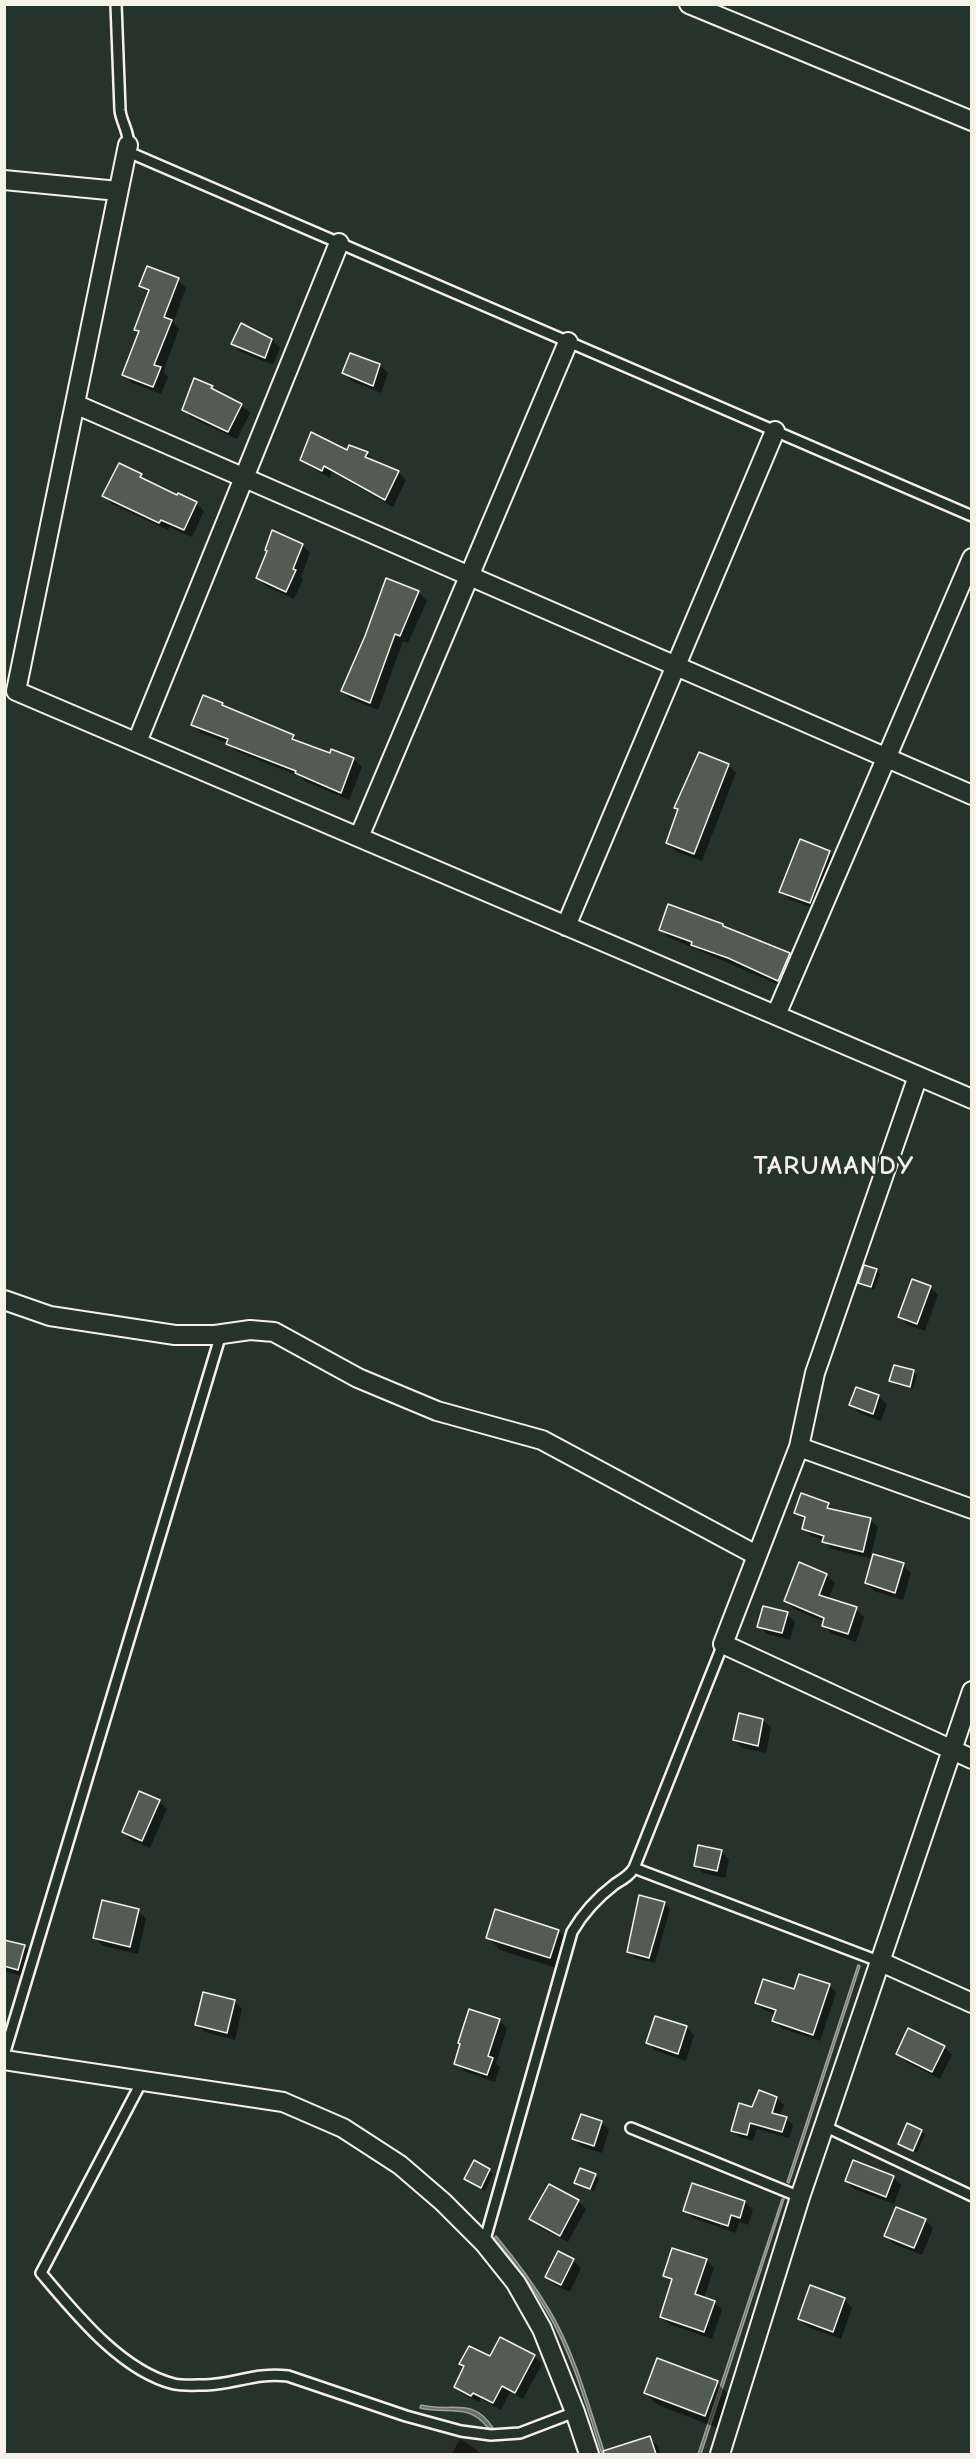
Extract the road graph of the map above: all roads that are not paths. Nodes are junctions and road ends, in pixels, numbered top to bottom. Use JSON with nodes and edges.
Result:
{"nodes":[{"id":1,"x":116,"y":4,"type":"edge"},
{"id":2,"x":689,"y":4,"type":"edge"},
{"id":3,"x":972,"y":121,"type":"edge"},
{"id":4,"x":127,"y":148,"type":"junction"},
{"id":5,"x":4,"y":180,"type":"edge"},
{"id":6,"x":118,"y":190,"type":"junction"},
{"id":7,"x":339,"y":243,"type":"junction"},
{"id":8,"x":568,"y":342,"type":"junction"},
{"id":9,"x":75,"y":404,"type":"junction"},
{"id":10,"x":775,"y":431,"type":"junction"},
{"id":11,"x":244,"y":478,"type":"junction"},
{"id":12,"x":972,"y":516,"type":"edge"},
{"id":13,"x":972,"y":558,"type":"edge"},
{"id":14,"x":469,"y":576,"type":"junction"},
{"id":15,"x":676,"y":666,"type":"junction"},
{"id":16,"x":137,"y":742,"type":"junction"},
{"id":17,"x":886,"y":758,"type":"junction"},
{"id":18,"x":972,"y":795,"type":"edge"},
{"id":19,"x":359,"y":837,"type":"junction"},
{"id":20,"x":566,"y":926,"type":"junction"},
{"id":21,"x":776,"y":1015,"type":"junction"},
{"id":22,"x":918,"y":1076,"type":"junction"},
{"id":23,"x":972,"y":1099,"type":"edge"},
{"id":24,"x":4,"y":1300,"type":"edge"},
{"id":25,"x":221,"y":1334,"type":"junction"},
{"id":26,"x":799,"y":1447,"type":"junction"},
{"id":27,"x":972,"y":1509,"type":"edge"},
{"id":28,"x":756,"y":1555,"type":"junction"},
{"id":29,"x":723,"y":1644,"type":"junction"},
{"id":30,"x":972,"y":1691,"type":"edge"},
{"id":31,"x":952,"y":1750,"type":"junction"},
{"id":32,"x":972,"y":1759,"type":"edge"},
{"id":33,"x":634,"y":1868,"type":"junction"},
{"id":34,"x":881,"y":1962,"type":"junction"},
{"id":35,"x":972,"y":2003,"type":"edge"},
{"id":36,"x":4,"y":2055,"type":"edge"},
{"id":37,"x":4,"y":2060,"type":"edge"},
{"id":38,"x":142,"y":2081,"type":"junction"},
{"id":39,"x":824,"y":2126,"type":"junction"},
{"id":40,"x":631,"y":2128,"type":"dead end"},
{"id":41,"x":972,"y":2196,"type":"edge"},
{"id":42,"x":800,"y":2197,"type":"junction"},
{"id":43,"x":484,"y":2243,"type":"junction"},
{"id":44,"x":575,"y":2412,"type":"junction"},
{"id":45,"x":589,"y":2454,"type":"edge"},
{"id":46,"x":720,"y":2454,"type":"edge"}],
"edges":[{"from":1,"to":4,"type":"lane"},
{"from":2,"to":3,"type":"street"},
{"from":4,"to":6,"type":"street"},
{"from":4,"to":7,"type":"lane"},
{"from":5,"to":6,"type":"street"},
{"from":6,"to":9,"type":"street"},
{"from":7,"to":8,"type":"lane"},
{"from":7,"to":11,"type":"street"},
{"from":8,"to":10,"type":"lane"},
{"from":8,"to":14,"type":"street"},
{"from":9,"to":11,"type":"street"},
{"from":9,"to":16,"type":"street"},
{"from":10,"to":12,"type":"lane"},
{"from":10,"to":15,"type":"street"},
{"from":11,"to":14,"type":"street"},
{"from":11,"to":16,"type":"street"},
{"from":13,"to":17,"type":"street"},
{"from":14,"to":15,"type":"street"},
{"from":14,"to":19,"type":"street"},
{"from":15,"to":17,"type":"street"},
{"from":15,"to":20,"type":"street"},
{"from":16,"to":19,"type":"street"},
{"from":17,"to":18,"type":"street"},
{"from":17,"to":21,"type":"street"},
{"from":19,"to":20,"type":"street"},
{"from":20,"to":21,"type":"street"},
{"from":21,"to":22,"type":"street"},
{"from":22,"to":23,"type":"street"},
{"from":22,"to":26,"type":"street"},
{"from":24,"to":25,"type":"street"},
{"from":25,"to":28,"type":"street"},
{"from":25,"to":36,"type":"lane"},
{"from":26,"to":27,"type":"street"},
{"from":26,"to":28,"type":"street"},
{"from":28,"to":29,"type":"street"},
{"from":29,"to":31,"type":"street"},
{"from":29,"to":33,"type":"lane"},
{"from":30,"to":31,"type":"street"},
{"from":31,"to":32,"type":"street"},
{"from":31,"to":34,"type":"street"},
{"from":33,"to":34,"type":"lane"},
{"from":33,"to":43,"type":"lane"},
{"from":34,"to":35,"type":"street"},
{"from":34,"to":39,"type":"street"},
{"from":37,"to":38,"type":"street"},
{"from":38,"to":43,"type":"street"},
{"from":38,"to":44,"type":"lane"},
{"from":39,"to":41,"type":"lane"},
{"from":39,"to":42,"type":"street"},
{"from":40,"to":42,"type":"lane"},
{"from":42,"to":46,"type":"street"},
{"from":43,"to":44,"type":"street"},
{"from":44,"to":45,"type":"street"}]}
